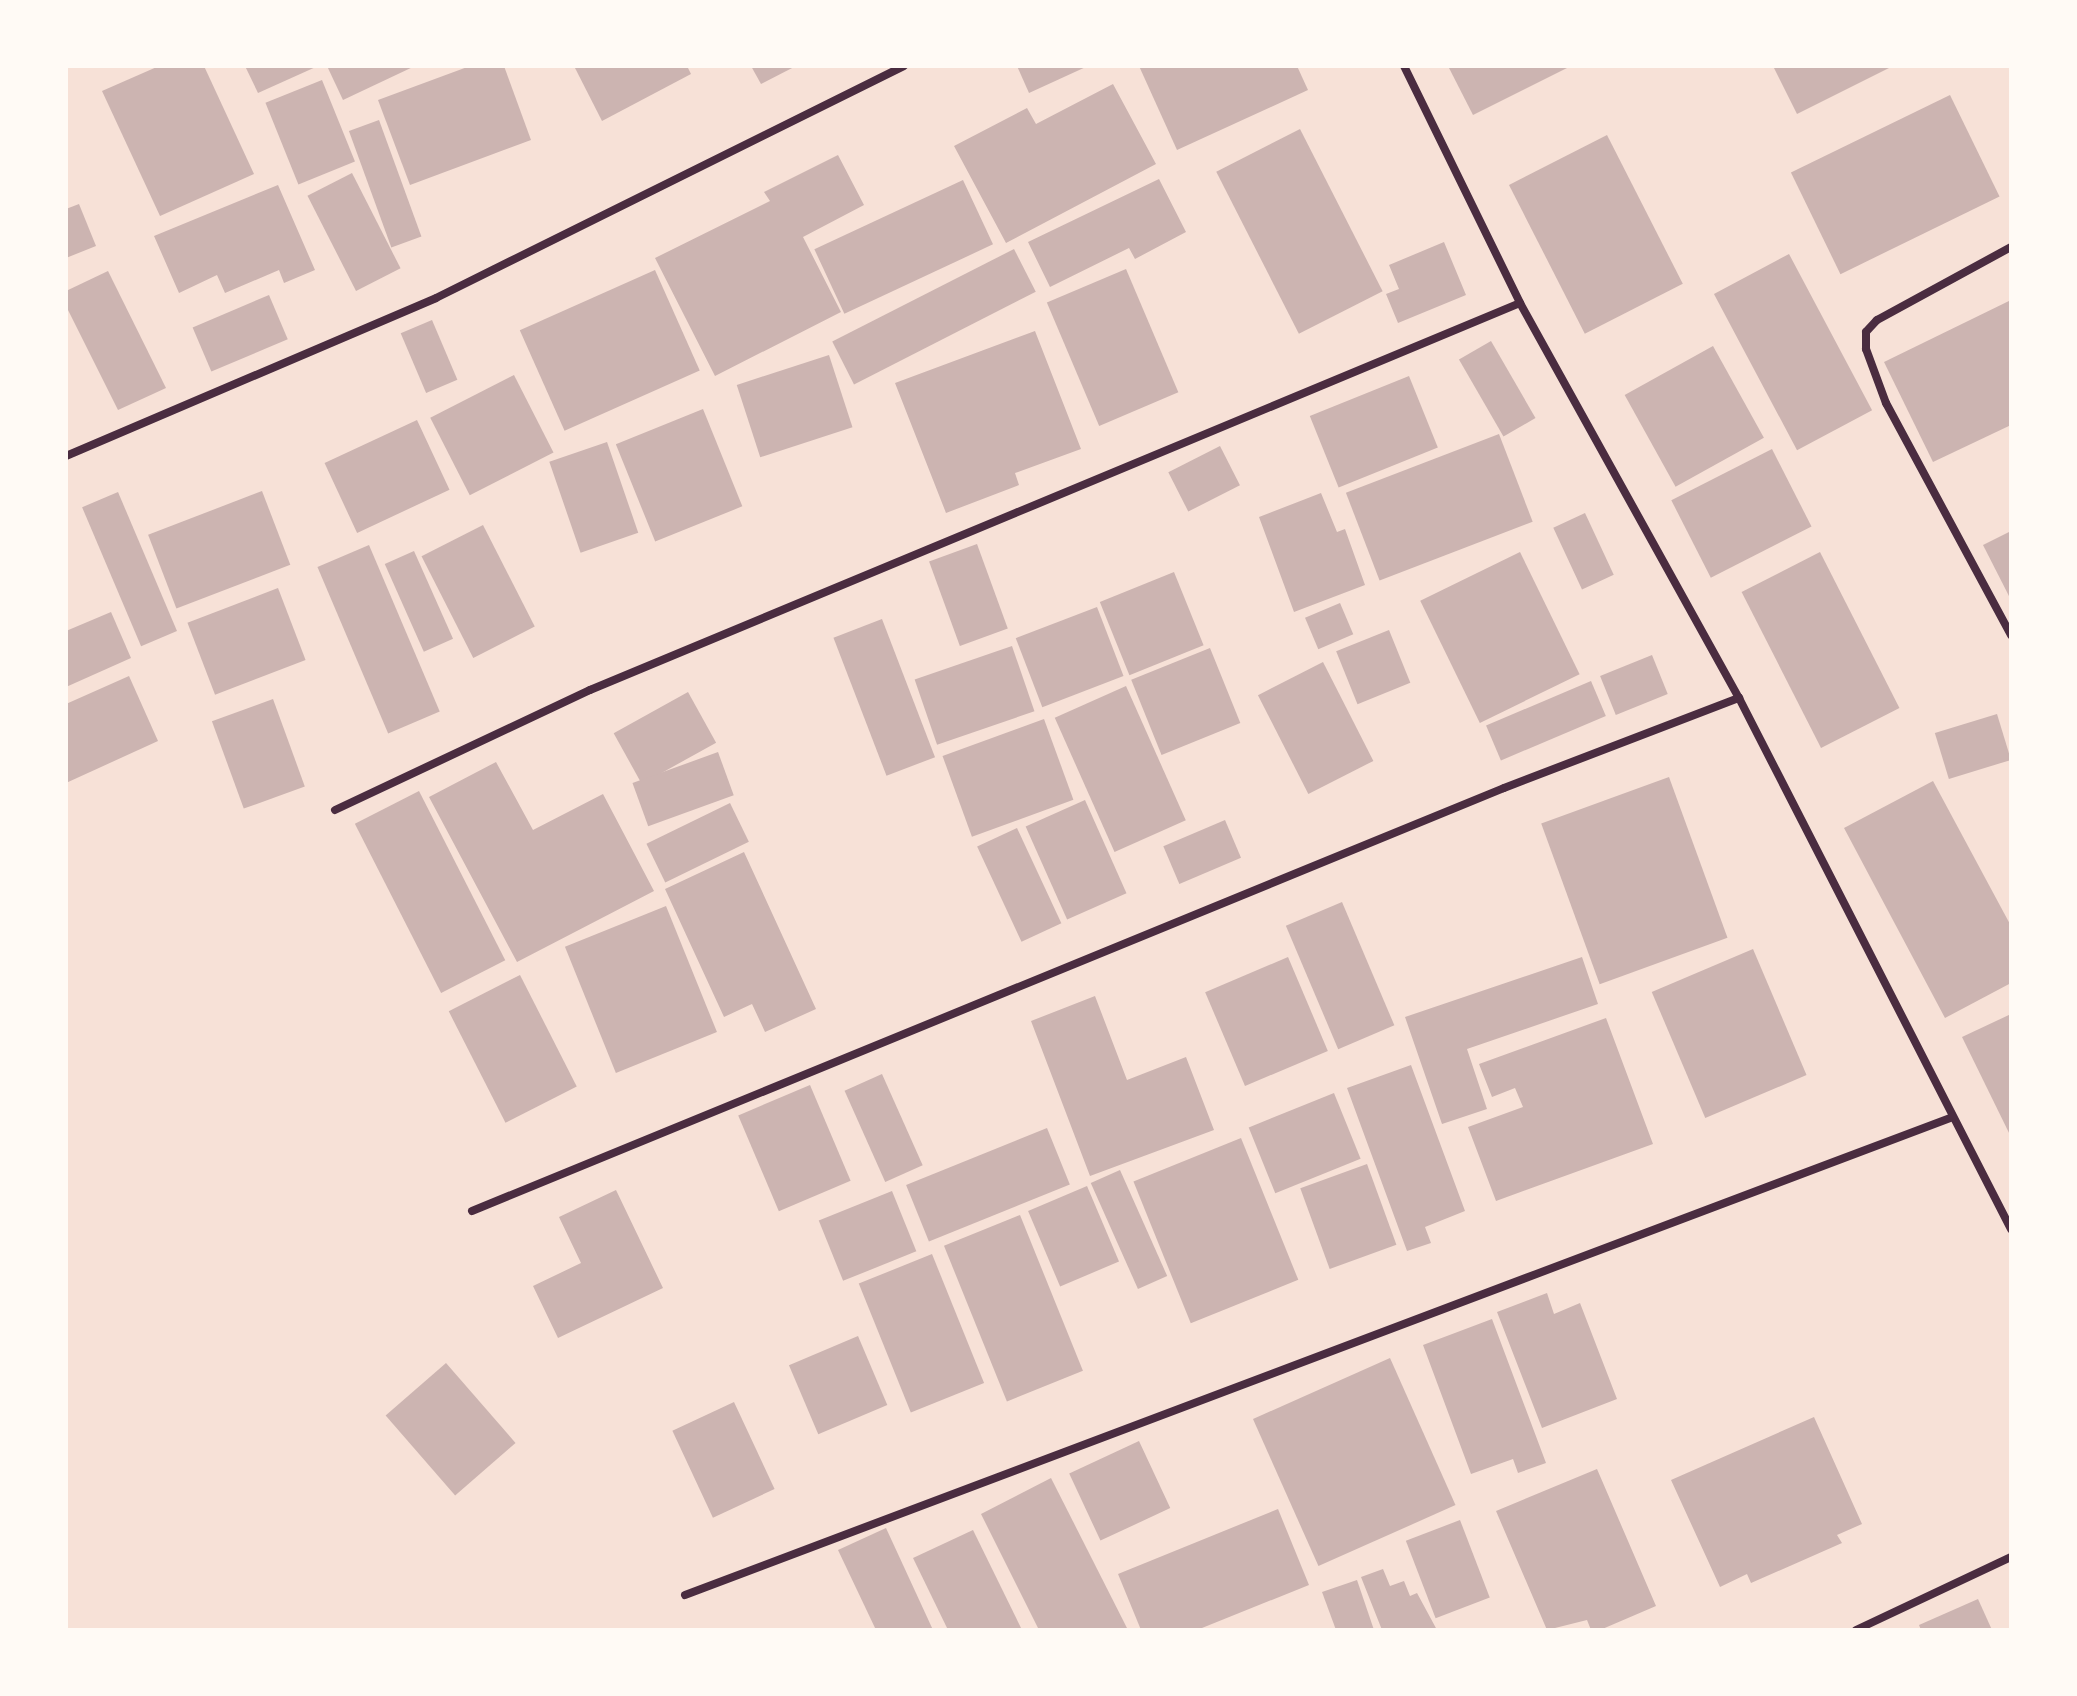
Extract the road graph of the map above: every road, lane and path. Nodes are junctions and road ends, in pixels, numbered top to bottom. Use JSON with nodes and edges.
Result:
{"nodes":[{"id":1,"x":904,"y":66,"type":"edge"},
{"id":2,"x":1404,"y":66,"type":"edge"},
{"id":3,"x":2011,"y":247,"type":"edge"},
{"id":4,"x":1520,"y":303,"type":"junction"},
{"id":5,"x":66,"y":456,"type":"edge"},
{"id":6,"x":2011,"y":635,"type":"edge"},
{"id":7,"x":1739,"y":698,"type":"junction"},
{"id":8,"x":335,"y":810,"type":"dead end"},
{"id":9,"x":1953,"y":1117,"type":"junction"},
{"id":10,"x":472,"y":1211,"type":"dead end"},
{"id":11,"x":2011,"y":1229,"type":"edge"},
{"id":12,"x":2011,"y":1557,"type":"edge"},
{"id":13,"x":685,"y":1595,"type":"dead end"},
{"id":14,"x":1856,"y":1630,"type":"edge"}],
"edges":[{"from":1,"to":5,"type":"street"},
{"from":2,"to":4,"type":"street"},
{"from":3,"to":6,"type":"street"},
{"from":4,"to":7,"type":"street"},
{"from":4,"to":8,"type":"street"},
{"from":7,"to":9,"type":"street"},
{"from":7,"to":10,"type":"street"},
{"from":9,"to":11,"type":"street"},
{"from":9,"to":13,"type":"street"},
{"from":12,"to":14,"type":"street"}]}
